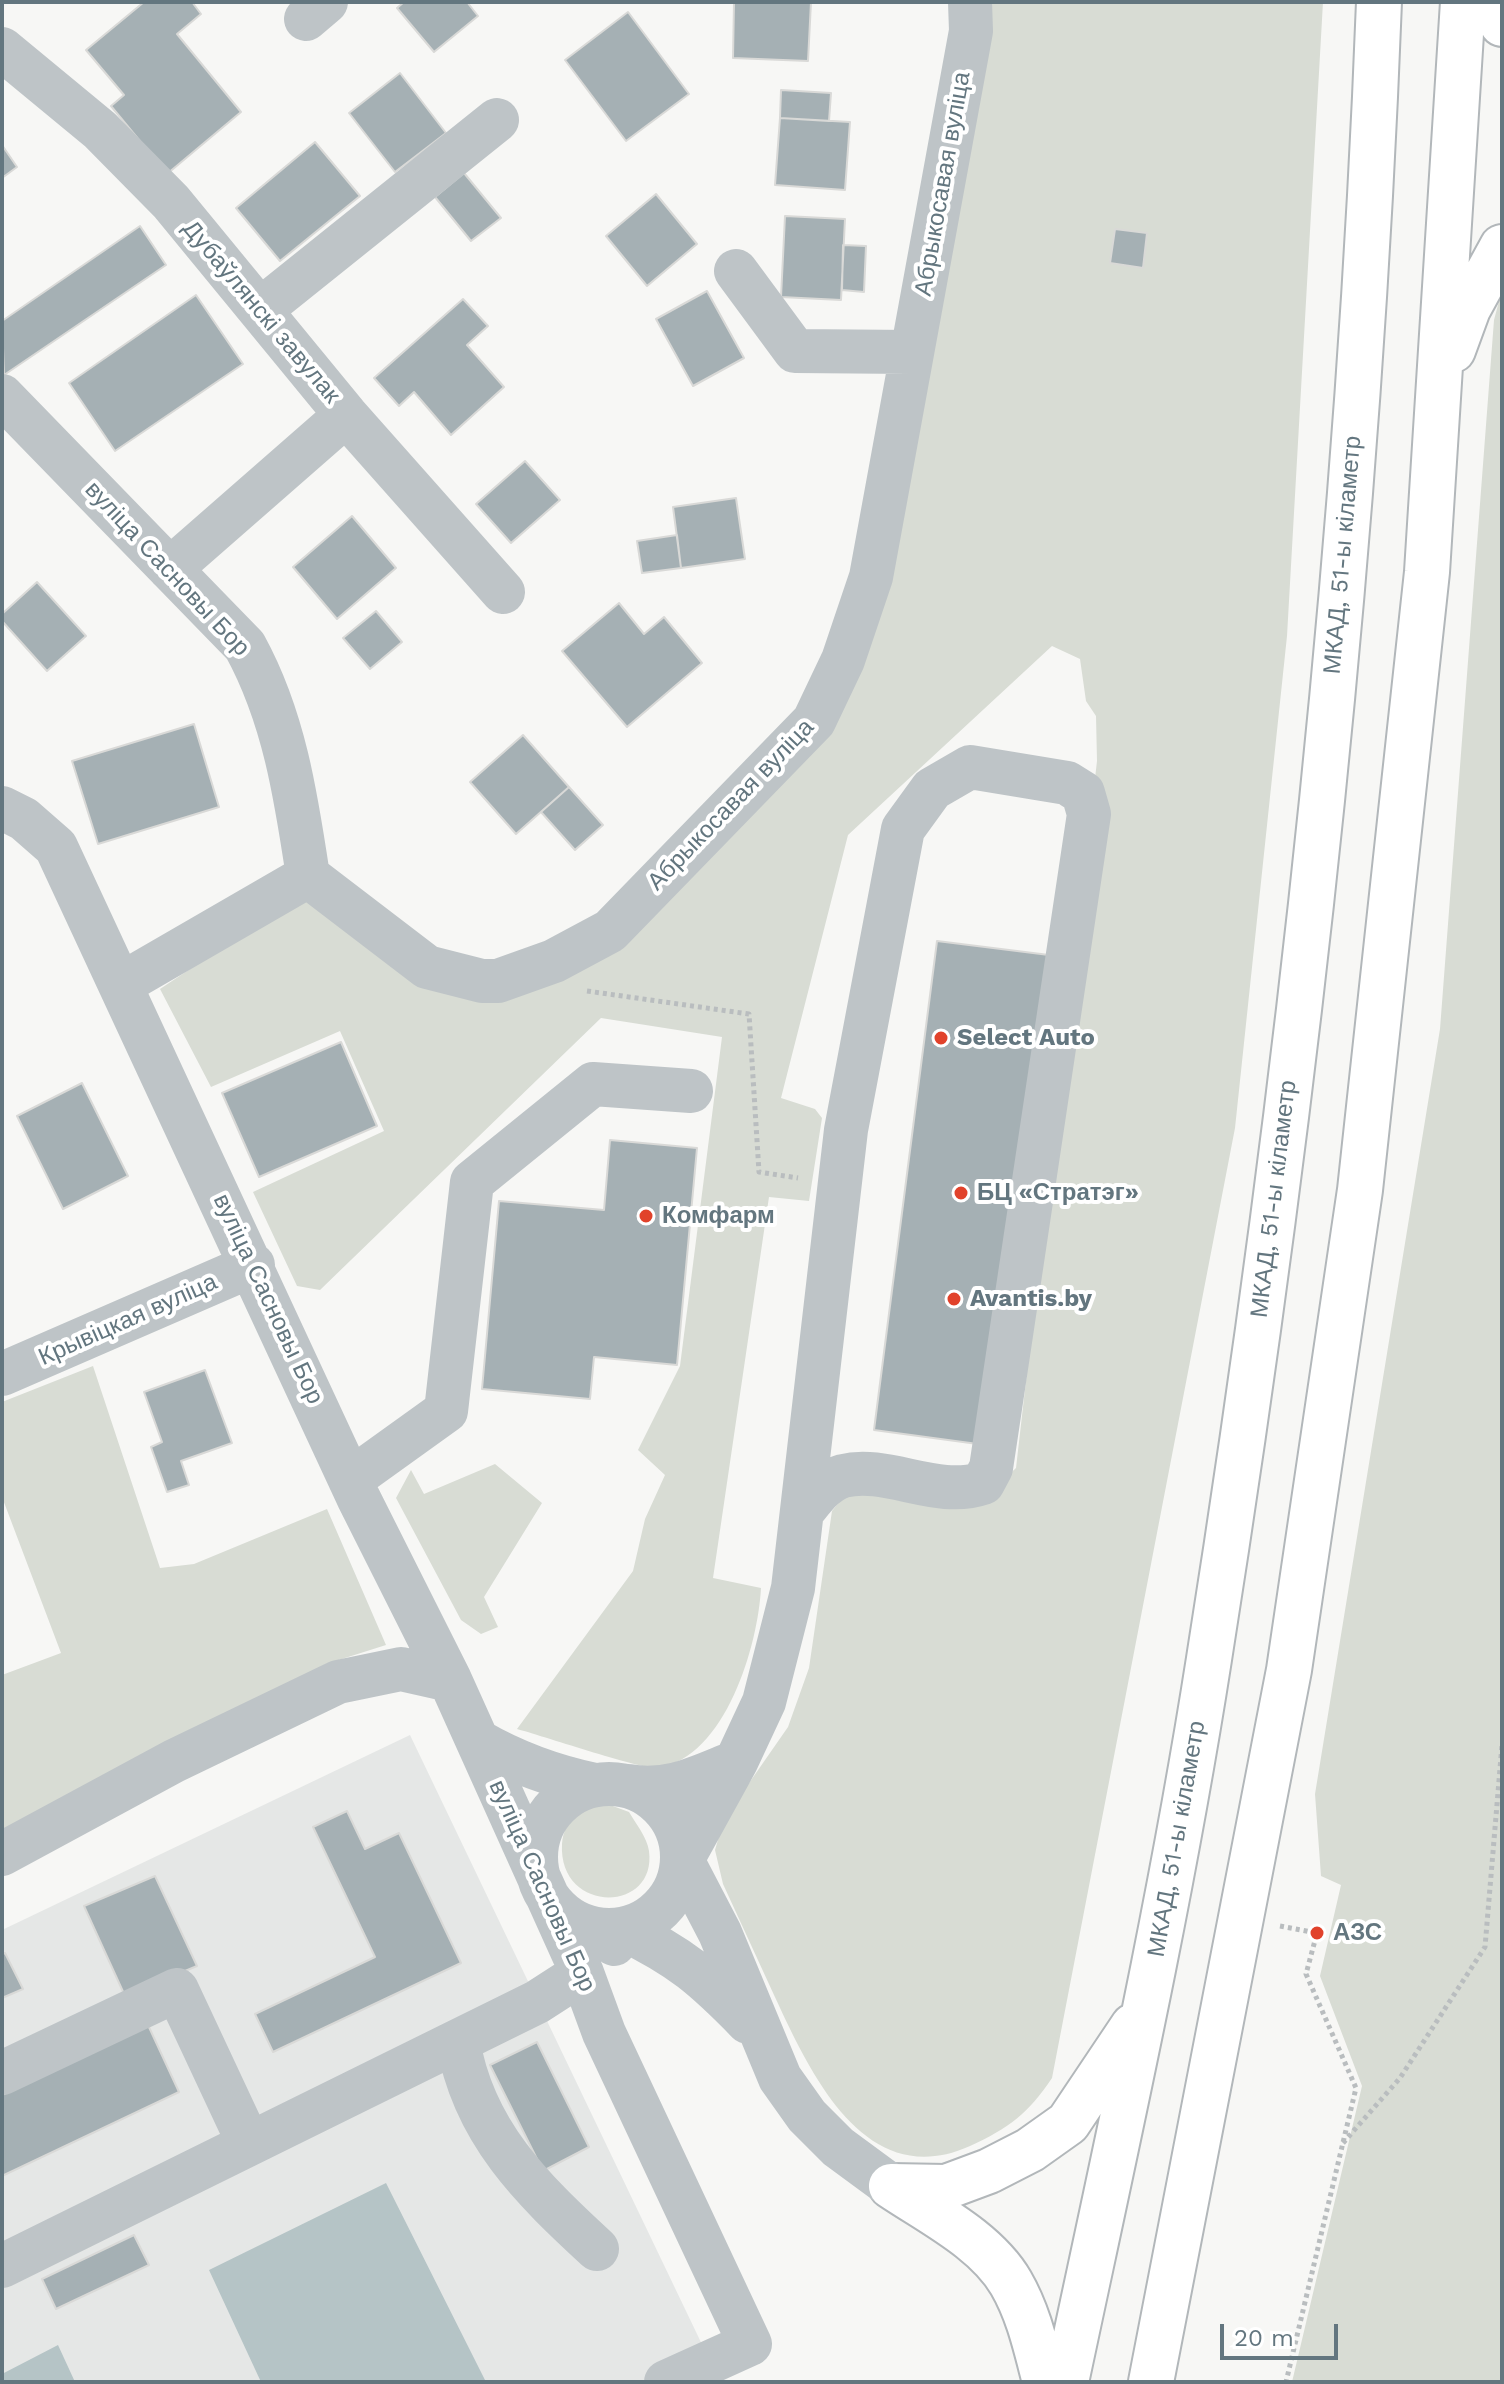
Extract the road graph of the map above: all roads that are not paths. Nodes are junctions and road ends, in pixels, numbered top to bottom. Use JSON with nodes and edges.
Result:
{"nodes":[{"id":1,"x":970,"y":2,"type":"edge"},
{"id":2,"x":1379,"y":2,"type":"edge"},
{"id":3,"x":1463,"y":2,"type":"edge"},
{"id":4,"x":1491,"y":2,"type":"edge"},
{"id":5,"x":1502,"y":24,"type":"edge"},
{"id":6,"x":2,"y":49,"type":"edge"},
{"id":7,"x":497,"y":120,"type":"dead end"},
{"id":8,"x":1502,"y":247,"type":"edge"},
{"id":9,"x":736,"y":271,"type":"dead end"},
{"id":10,"x":260,"y":310,"type":"junction"},
{"id":11,"x":912,"y":352,"type":"junction"},
{"id":12,"x":1439,"y":390,"type":"junction"},
{"id":13,"x":2,"y":396,"type":"edge"},
{"id":14,"x":346,"y":415,"type":"junction"},
{"id":15,"x":170,"y":569,"type":"junction"},
{"id":16,"x":503,"y":592,"type":"dead end"},
{"id":17,"x":2,"y":808,"type":"edge"},
{"id":18,"x":308,"y":876,"type":"junction"},
{"id":19,"x":123,"y":983,"type":"junction"},
{"id":20,"x":691,"y":1091,"type":"dead end"},
{"id":21,"x":253,"y":1265,"type":"junction"},
{"id":22,"x":2,"y":1374,"type":"edge"},
{"id":23,"x":350,"y":1480,"type":"junction"},
{"id":24,"x":802,"y":1512,"type":"junction"},
{"id":25,"x":450,"y":1680,"type":"junction"},
{"id":26,"x":478,"y":1741,"type":"junction"},
{"id":27,"x":736,"y":1762,"type":"junction"},
{"id":28,"x":612,"y":1786,"type":"junction"},
{"id":29,"x":2,"y":1854,"type":"edge"},
{"id":30,"x":682,"y":1860,"type":"junction"},
{"id":31,"x":542,"y":1887,"type":"junction"},
{"id":32,"x":623,"y":1929,"type":"junction"},
{"id":33,"x":582,"y":1973,"type":"junction"},
{"id":34,"x":1146,"y":2006,"type":"junction"},
{"id":35,"x":604,"y":2033,"type":"junction"},
{"id":36,"x":761,"y":2036,"type":"junction"},
{"id":37,"x":458,"y":2041,"type":"junction"},
{"id":38,"x":2,"y":2073,"type":"edge"},
{"id":39,"x":249,"y":2144,"type":"junction"},
{"id":40,"x":891,"y":2186,"type":"junction"},
{"id":41,"x":597,"y":2249,"type":"dead end"},
{"id":42,"x":2,"y":2266,"type":"edge"},
{"id":43,"x":666,"y":2382,"type":"edge"},
{"id":44,"x":1045,"y":2382,"type":"edge"},
{"id":45,"x":1066,"y":2382,"type":"edge"},
{"id":46,"x":1151,"y":2382,"type":"edge"}],
"edges":[{"from":1,"to":11,"type":"street","name":"Абрыкосавая вуліца"},
{"from":2,"to":34,"type":"highway","name":"МКАД, 51-ы кіламетр"},
{"from":3,"to":12,"type":"highway"},
{"from":4,"to":5,"type":"highway"},
{"from":6,"to":10,"type":"street","name":"Дубаўлянскі завулак"},
{"from":7,"to":10,"type":"street"},
{"from":8,"to":12,"type":"highway"},
{"from":9,"to":11,"type":"street"},
{"from":10,"to":14,"type":"street","name":"Дубаўлянскі завулак"},
{"from":11,"to":18,"type":"street","name":"Абрыкосавая вуліца"},
{"from":12,"to":46,"type":"highway"},
{"from":13,"to":15,"type":"street","name":"вуліца Сасновы Бор"},
{"from":14,"to":15,"type":"street"},
{"from":14,"to":16,"type":"street","name":"Дубаўлянскі завулак"},
{"from":15,"to":18,"type":"street","name":"вуліца Сасновы Бор"},
{"from":17,"to":19,"type":"street","name":"вуліца Сасновы Бор"},
{"from":18,"to":19,"type":"street"},
{"from":19,"to":21,"type":"street","name":"вуліца Сасновы Бор"},
{"from":20,"to":23,"type":"street"},
{"from":21,"to":22,"type":"street","name":"Крывіцкая вуліца"},
{"from":21,"to":23,"type":"street","name":"вуліца Сасновы Бор"},
{"from":23,"to":25,"type":"street","name":"вуліца Сасновы Бор"},
{"from":24,"to":24,"type":"street"},
{"from":24,"to":27,"type":"street"},
{"from":25,"to":26,"type":"street","name":"вуліца Сасновы Бор"},
{"from":25,"to":29,"type":"street"},
{"from":26,"to":28,"type":"street"},
{"from":26,"to":31,"type":"street","name":"вуліца Сасновы Бор"},
{"from":27,"to":28,"type":"street"},
{"from":27,"to":30,"type":"street"},
{"from":28,"to":30,"type":"street"},
{"from":28,"to":31,"type":"street"},
{"from":30,"to":32,"type":"street"},
{"from":30,"to":36,"type":"street"},
{"from":31,"to":32,"type":"street"},
{"from":31,"to":33,"type":"street","name":"вуліца Сасновы Бор"},
{"from":32,"to":35,"type":"street"},
{"from":32,"to":36,"type":"street"},
{"from":33,"to":35,"type":"street","name":"вуліца Сасновы Бор"},
{"from":33,"to":37,"type":"street"},
{"from":34,"to":40,"type":"highway"},
{"from":34,"to":45,"type":"highway","name":"МКАД, 51-ы кіламетр"},
{"from":35,"to":43,"type":"street","name":"вуліца Сасновы Бор"},
{"from":36,"to":40,"type":"street"},
{"from":37,"to":39,"type":"street"},
{"from":37,"to":41,"type":"street"},
{"from":38,"to":39,"type":"street"},
{"from":39,"to":42,"type":"street"},
{"from":40,"to":44,"type":"highway"}]}
